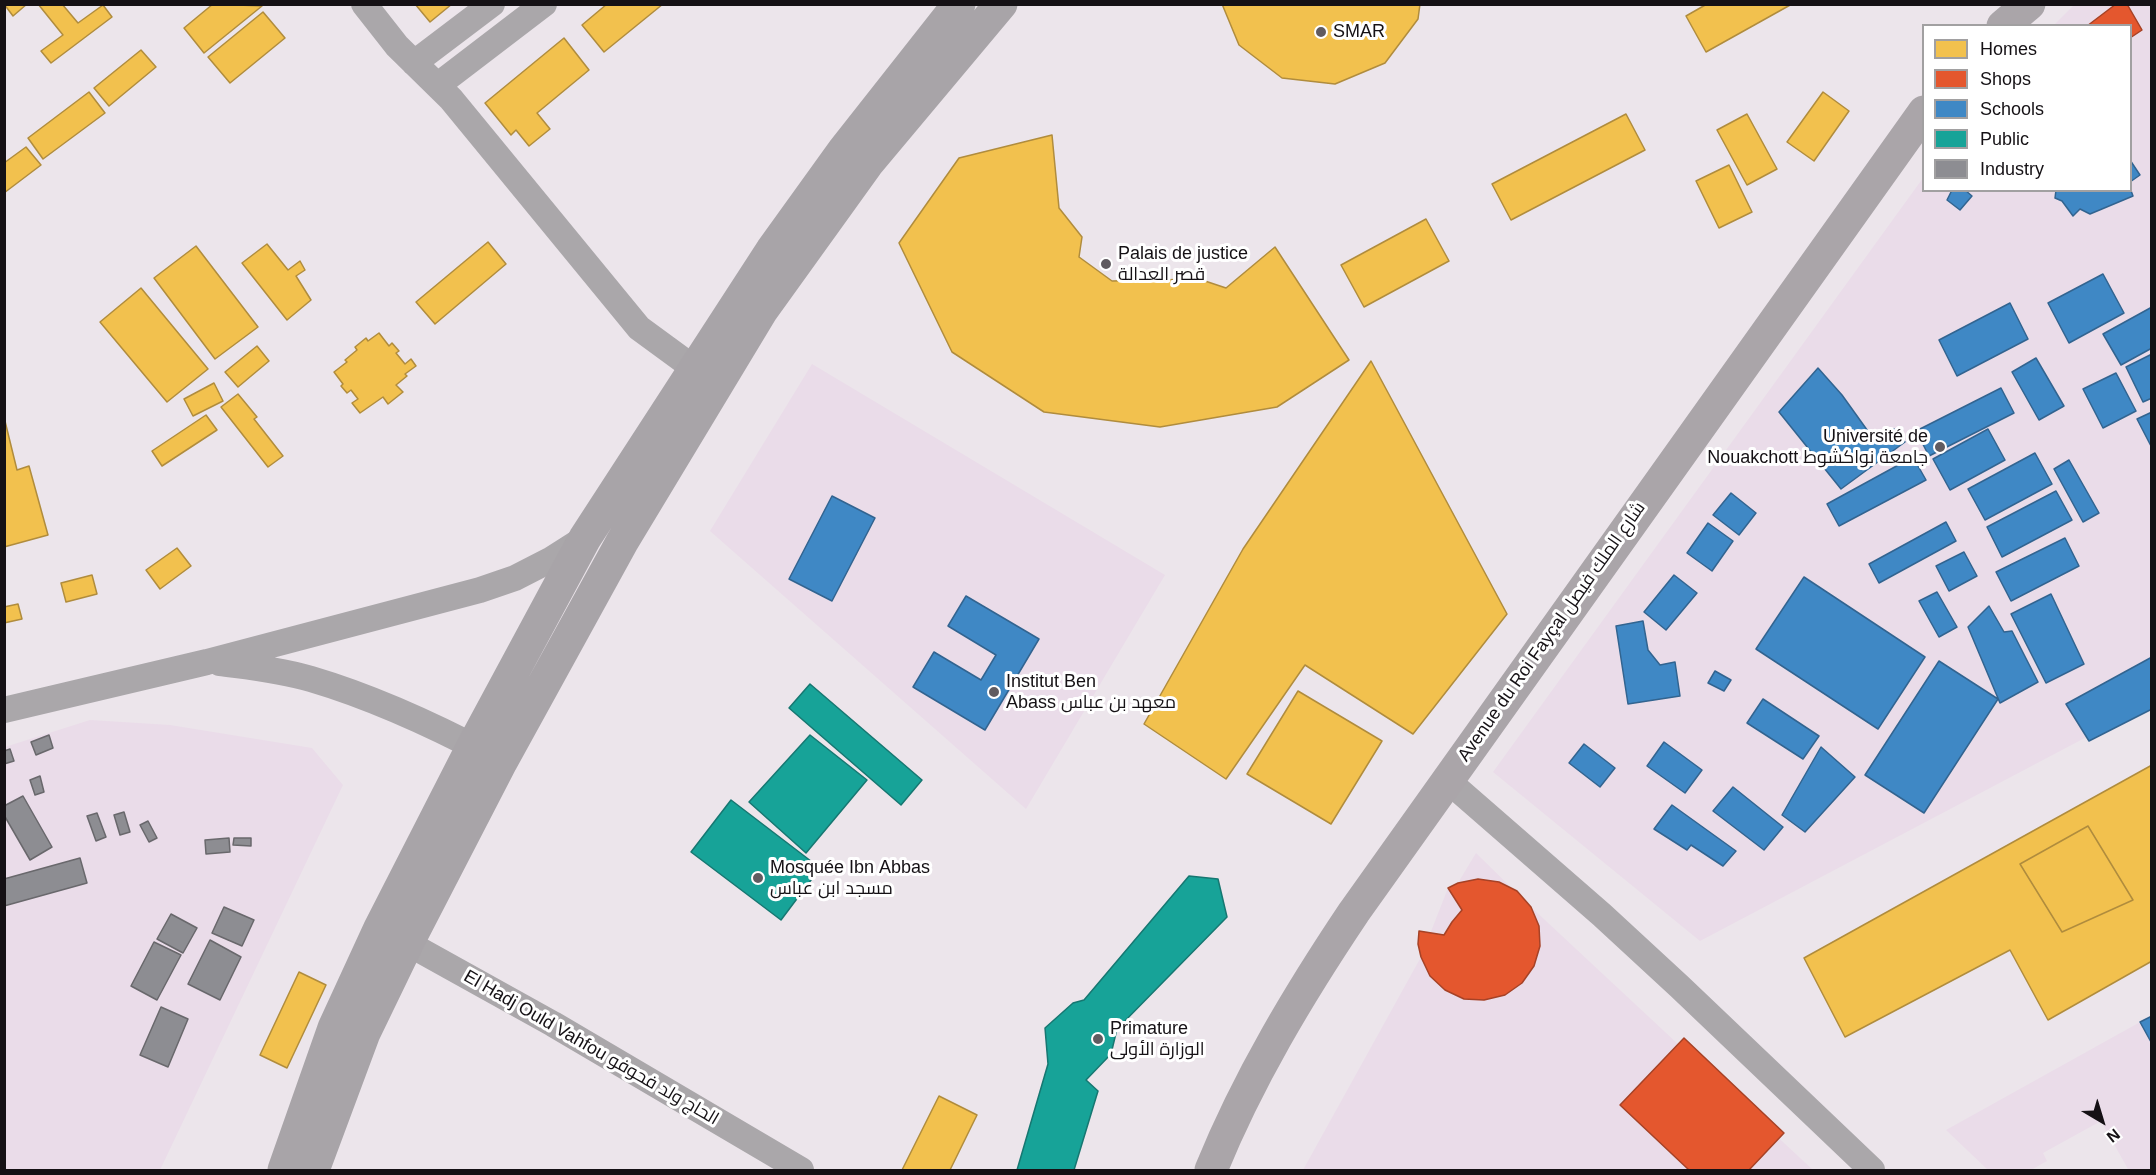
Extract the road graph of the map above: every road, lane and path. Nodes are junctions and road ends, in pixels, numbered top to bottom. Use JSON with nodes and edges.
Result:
{"nodes":[{"id":1,"x":364,"y":4,"type":"edge"},
{"id":2,"x":492,"y":4,"type":"edge"},
{"id":3,"x":544,"y":4,"type":"edge"},
{"id":4,"x":959,"y":4,"type":"edge"},
{"id":5,"x":1001,"y":4,"type":"edge"},
{"id":6,"x":2029,"y":4,"type":"edge"},
{"id":7,"x":2005,"y":24,"type":"edge"},
{"id":8,"x":414,"y":63,"type":"junction"},
{"id":9,"x":438,"y":86,"type":"junction"},
{"id":10,"x":1922,"y":113,"type":"edge"},
{"id":11,"x":706,"y":376,"type":"junction"},
{"id":12,"x":585,"y":538,"type":"junction"},
{"id":13,"x":622,"y":542,"type":"junction"},
{"id":14,"x":207,"y":662,"type":"junction"},
{"id":15,"x":4,"y":710,"type":"edge"},
{"id":16,"x":473,"y":746,"type":"junction"},
{"id":17,"x":501,"y":762,"type":"junction"},
{"id":18,"x":1447,"y":780,"type":"junction"},
{"id":19,"x":394,"y":935,"type":"junction"},
{"id":20,"x":284,"y":1170,"type":"edge"},
{"id":21,"x":313,"y":1170,"type":"edge"},
{"id":22,"x":801,"y":1170,"type":"edge"},
{"id":23,"x":1211,"y":1170,"type":"edge"},
{"id":24,"x":1872,"y":1170,"type":"edge"}],
"edges":[{"from":1,"to":8,"type":"street"},
{"from":2,"to":8,"type":"street"},
{"from":3,"to":9,"type":"street"},
{"from":4,"to":11,"type":"highway"},
{"from":5,"to":11,"type":"highway"},
{"from":6,"to":7,"type":"street"},
{"from":8,"to":9,"type":"street"},
{"from":9,"to":11,"type":"street"},
{"from":10,"to":18,"type":"street","name":"Avenue du Roi Fayçal شارع الملك فيصل"},
{"from":11,"to":12,"type":"highway"},
{"from":11,"to":13,"type":"highway"},
{"from":12,"to":13,"type":"street"},
{"from":12,"to":14,"type":"street"},
{"from":12,"to":16,"type":"highway"},
{"from":13,"to":17,"type":"highway"},
{"from":14,"to":15,"type":"street"},
{"from":14,"to":16,"type":"street"},
{"from":16,"to":17,"type":"street"},
{"from":16,"to":19,"type":"highway"},
{"from":17,"to":19,"type":"highway"},
{"from":18,"to":23,"type":"street","name":"Avenue du Roi Fayçal شارع الملك فيصل"},
{"from":18,"to":24,"type":"street"},
{"from":19,"to":20,"type":"highway"},
{"from":19,"to":21,"type":"highway"},
{"from":19,"to":22,"type":"street","name":"El Hadj Ould Vahfou الحاج ولد فحوفو"}]}
